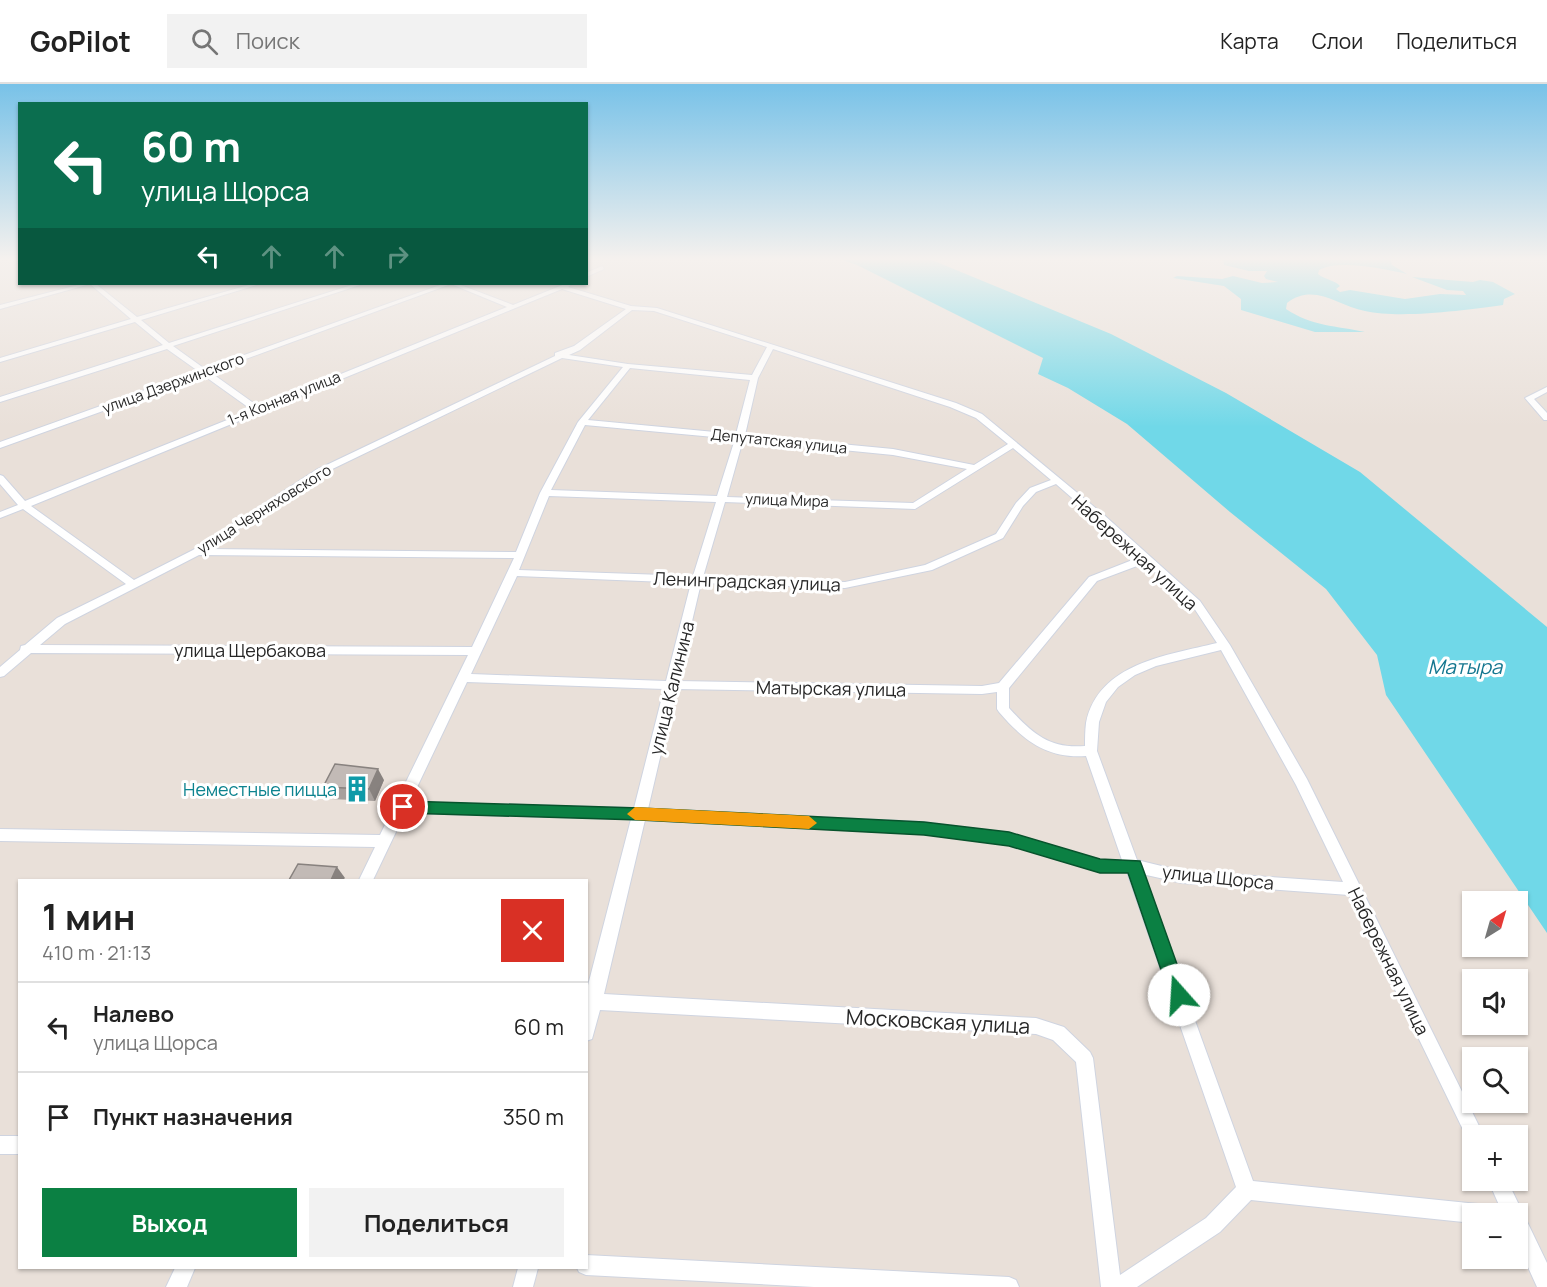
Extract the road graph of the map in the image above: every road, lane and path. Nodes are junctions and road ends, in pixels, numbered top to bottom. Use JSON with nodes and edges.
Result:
{"nodes":[{"id":1,"x":131,"y":314,"type":"edge"},
{"id":2,"x":157,"y":314,"type":"edge"},
{"id":3,"x":267,"y":314,"type":"edge"},
{"id":4,"x":364,"y":314,"type":"edge"},
{"id":5,"x":495,"y":314,"type":"edge"},
{"id":6,"x":623,"y":314,"type":"edge"},
{"id":7,"x":670,"y":314,"type":"edge"},
{"id":8,"x":138,"y":320,"type":"junction"},
{"id":9,"x":168,"y":346,"type":"junction"},
{"id":10,"x":770,"y":348,"type":"junction"},
{"id":11,"x":558,"y":356,"type":"junction"},
{"id":12,"x":0,"y":360,"type":"edge"},
{"id":13,"x":628,"y":366,"type":"junction"},
{"id":14,"x":204,"y":372,"type":"junction"},
{"id":15,"x":754,"y":378,"type":"junction"},
{"id":16,"x":1547,"y":389,"type":"edge"},
{"id":17,"x":0,"y":400,"type":"edge"},
{"id":18,"x":256,"y":409,"type":"junction"},
{"id":19,"x":1547,"y":418,"type":"edge"},
{"id":20,"x":582,"y":422,"type":"junction"},
{"id":21,"x":740,"y":437,"type":"junction"},
{"id":22,"x":0,"y":445,"type":"edge"},
{"id":23,"x":1012,"y":445,"type":"junction"},
{"id":24,"x":974,"y":468,"type":"junction"},
{"id":25,"x":0,"y":478,"type":"edge"},
{"id":26,"x":1056,"y":481,"type":"junction"},
{"id":27,"x":544,"y":493,"type":"junction"},
{"id":28,"x":721,"y":498,"type":"junction"},
{"id":29,"x":23,"y":506,"type":"junction"},
{"id":30,"x":0,"y":515,"type":"edge"},
{"id":31,"x":197,"y":552,"type":"junction"},
{"id":32,"x":520,"y":555,"type":"junction"},
{"id":33,"x":1145,"y":559,"type":"junction"},
{"id":34,"x":513,"y":573,"type":"junction"},
{"id":35,"x":697,"y":579,"type":"junction"},
{"id":36,"x":132,"y":583,"type":"junction"},
{"id":37,"x":1224,"y":645,"type":"junction"},
{"id":38,"x":25,"y":649,"type":"junction"},
{"id":39,"x":474,"y":651,"type":"junction"},
{"id":40,"x":0,"y":673,"type":"edge"},
{"id":41,"x":462,"y":678,"type":"junction"},
{"id":42,"x":672,"y":685,"type":"junction"},
{"id":43,"x":1004,"y":687,"type":"junction"},
{"id":44,"x":1092,"y":752,"type":"junction"},
{"id":45,"x":403,"y":807,"type":"junction"},
{"id":46,"x":640,"y":814,"type":"junction"},
{"id":47,"x":0,"y":835,"type":"edge"},
{"id":48,"x":385,"y":841,"type":"junction"},
{"id":49,"x":1134,"y":866,"type":"junction"},
{"id":50,"x":366,"y":879,"type":"edge"},
{"id":51,"x":1354,"y":889,"type":"junction"},
{"id":52,"x":590,"y":1001,"type":"edge"},
{"id":53,"x":588,"y":1017,"type":"edge"},
{"id":54,"x":1470,"y":1125,"type":"edge"},
{"id":55,"x":0,"y":1145,"type":"edge"},
{"id":56,"x":18,"y":1146,"type":"edge"},
{"id":57,"x":1247,"y":1190,"type":"junction"},
{"id":58,"x":1462,"y":1212,"type":"edge"},
{"id":59,"x":1528,"y":1245,"type":"edge"},
{"id":60,"x":588,"y":1265,"type":"edge"},
{"id":61,"x":185,"y":1269,"type":"edge"},
{"id":62,"x":528,"y":1269,"type":"edge"},
{"id":63,"x":1547,"y":1286,"type":"edge"},
{"id":64,"x":176,"y":1287,"type":"edge"},
{"id":65,"x":524,"y":1287,"type":"edge"},
{"id":66,"x":1010,"y":1287,"type":"edge"},
{"id":67,"x":1111,"y":1287,"type":"edge"},
{"id":68,"x":1119,"y":1287,"type":"edge"}],
"edges":[{"from":1,"to":8,"type":"street"},
{"from":2,"to":8,"type":"street"},
{"from":3,"to":9,"type":"street"},
{"from":4,"to":14,"type":"street","name":"улица Дзержинского"},
{"from":5,"to":18,"type":"street","name":"1-я Конная улица"},
{"from":6,"to":11,"type":"street","name":"улица Черняховского"},
{"from":7,"to":10,"type":"street","name":"Набережная улица"},
{"from":8,"to":9,"type":"street"},
{"from":8,"to":12,"type":"street"},
{"from":9,"to":14,"type":"street"},
{"from":9,"to":17,"type":"street"},
{"from":10,"to":15,"type":"street","name":"улица Калинина"},
{"from":10,"to":23,"type":"street","name":"Набережная улица"},
{"from":11,"to":13,"type":"street"},
{"from":11,"to":31,"type":"street","name":"улица Черняховского"},
{"from":13,"to":15,"type":"street"},
{"from":13,"to":20,"type":"street"},
{"from":14,"to":18,"type":"street"},
{"from":14,"to":22,"type":"street","name":"улица Дзержинского"},
{"from":15,"to":21,"type":"street","name":"улица Калинина"},
{"from":16,"to":19,"type":"street"},
{"from":18,"to":29,"type":"street","name":"1-я Конная улица"},
{"from":20,"to":21,"type":"street","name":"Депутатская улица"},
{"from":20,"to":27,"type":"street"},
{"from":21,"to":24,"type":"street","name":"Депутатская улица"},
{"from":21,"to":28,"type":"street","name":"улица Калинина"},
{"from":23,"to":24,"type":"street","name":"улица Мира"},
{"from":23,"to":26,"type":"street","name":"Набережная улица"},
{"from":24,"to":28,"type":"street","name":"улица Мира"},
{"from":25,"to":29,"type":"street"},
{"from":26,"to":33,"type":"street","name":"Набережная улица"},
{"from":26,"to":35,"type":"street","name":"Ленинградская улица"},
{"from":27,"to":28,"type":"street","name":"улица Мира"},
{"from":27,"to":32,"type":"street"},
{"from":28,"to":35,"type":"street","name":"улица Калинина"},
{"from":29,"to":30,"type":"street","name":"1-я Конная улица"},
{"from":29,"to":36,"type":"street"},
{"from":31,"to":32,"type":"street"},
{"from":31,"to":36,"type":"street","name":"улица Черняховского"},
{"from":32,"to":34,"type":"street"},
{"from":33,"to":37,"type":"street","name":"Набережная улица"},
{"from":33,"to":43,"type":"street"},
{"from":34,"to":35,"type":"street","name":"Ленинградская улица"},
{"from":34,"to":39,"type":"street"},
{"from":35,"to":42,"type":"street","name":"улица Калинина"},
{"from":36,"to":38,"type":"street","name":"улица Черняховского"},
{"from":37,"to":44,"type":"street"},
{"from":37,"to":51,"type":"street","name":"Набережная улица"},
{"from":38,"to":39,"type":"street","name":"улица Щербакова"},
{"from":38,"to":40,"type":"street","name":"улица Черняховского"},
{"from":39,"to":41,"type":"street"},
{"from":41,"to":42,"type":"street","name":"Матырская улица"},
{"from":41,"to":45,"type":"street"},
{"from":42,"to":43,"type":"street","name":"Матырская улица"},
{"from":42,"to":46,"type":"street","name":"улица Калинина"},
{"from":43,"to":44,"type":"street"},
{"from":44,"to":49,"type":"street"},
{"from":45,"to":46,"type":"street","name":"улица Щорса"},
{"from":45,"to":48,"type":"street"},
{"from":46,"to":49,"type":"street","name":"улица Щорса"},
{"from":46,"to":52,"type":"street","name":"улица Калинина"},
{"from":47,"to":48,"type":"street"},
{"from":48,"to":50,"type":"street"},
{"from":49,"to":51,"type":"street","name":"улица Щорса"},
{"from":49,"to":57,"type":"street"},
{"from":51,"to":54,"type":"street","name":"Набережная улица"},
{"from":52,"to":53,"type":"street","name":"улица Калинина"},
{"from":52,"to":67,"type":"street","name":"Московская улица"},
{"from":55,"to":56,"type":"street"},
{"from":57,"to":58,"type":"street"},
{"from":57,"to":68,"type":"street"},
{"from":59,"to":63,"type":"street"},
{"from":60,"to":66,"type":"street"},
{"from":61,"to":64,"type":"street"},
{"from":62,"to":65,"type":"street"}]}
